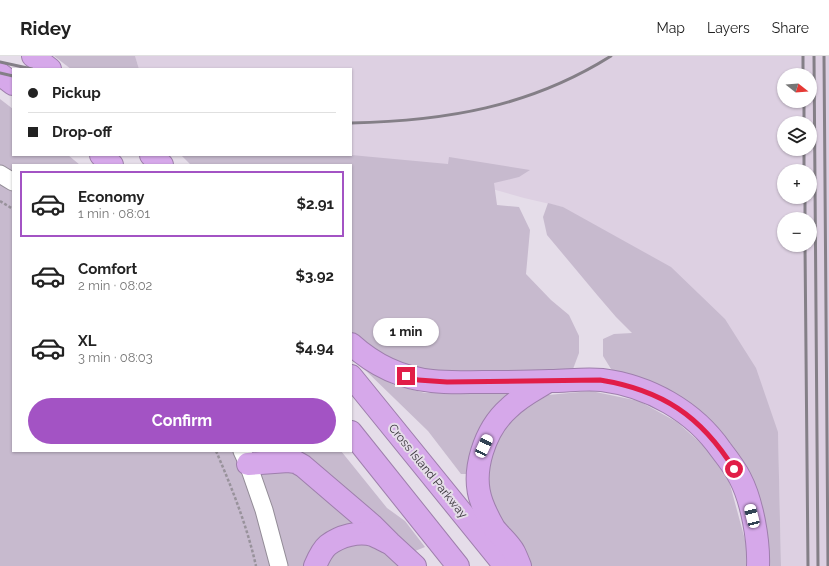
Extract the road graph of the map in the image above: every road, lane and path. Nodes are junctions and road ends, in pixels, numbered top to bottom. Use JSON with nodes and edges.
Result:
{"nodes":[{"id":1,"x":34,"y":56,"type":"edge"},
{"id":2,"x":49,"y":68,"type":"edge"},
{"id":3,"x":0,"y":74,"type":"edge"},
{"id":4,"x":12,"y":83,"type":"edge"},
{"id":5,"x":102,"y":156,"type":"edge"},
{"id":6,"x":152,"y":156,"type":"edge"},
{"id":7,"x":111,"y":164,"type":"edge"},
{"id":8,"x":161,"y":164,"type":"edge"},
{"id":9,"x":0,"y":174,"type":"edge"},
{"id":10,"x":12,"y":181,"type":"edge"},
{"id":11,"x":0,"y":201,"type":"edge"},
{"id":12,"x":12,"y":208,"type":"edge"},
{"id":13,"x":352,"y":345,"type":"edge"},
{"id":14,"x":352,"y":377,"type":"edge"},
{"id":15,"x":548,"y":381,"type":"junction"},
{"id":16,"x":352,"y":433,"type":"edge"},
{"id":17,"x":216,"y":452,"type":"edge"},
{"id":18,"x":245,"y":457,"type":"edge"},
{"id":19,"x":390,"y":543,"type":"junction"},
{"id":20,"x":256,"y":566,"type":"edge"},
{"id":21,"x":279,"y":566,"type":"edge"},
{"id":22,"x":315,"y":566,"type":"edge"},
{"id":23,"x":415,"y":566,"type":"edge"},
{"id":24,"x":458,"y":566,"type":"edge"},
{"id":25,"x":505,"y":566,"type":"edge"},
{"id":26,"x":520,"y":566,"type":"edge"},
{"id":27,"x":758,"y":566,"type":"edge"}],
"edges":[{"from":1,"to":2,"type":"highway"},
{"from":3,"to":4,"type":"highway"},
{"from":5,"to":7,"type":"highway"},
{"from":6,"to":8,"type":"highway"},
{"from":9,"to":10,"type":"street"},
{"from":11,"to":12,"type":"path"},
{"from":13,"to":15,"type":"highway"},
{"from":14,"to":25,"type":"highway","name":"Cross Island Parkway"},
{"from":15,"to":26,"type":"highway"},
{"from":15,"to":27,"type":"highway"},
{"from":16,"to":24,"type":"highway"},
{"from":17,"to":20,"type":"path"},
{"from":18,"to":19,"type":"highway"},
{"from":18,"to":21,"type":"street"},
{"from":19,"to":22,"type":"highway"},
{"from":19,"to":23,"type":"highway"}]}
